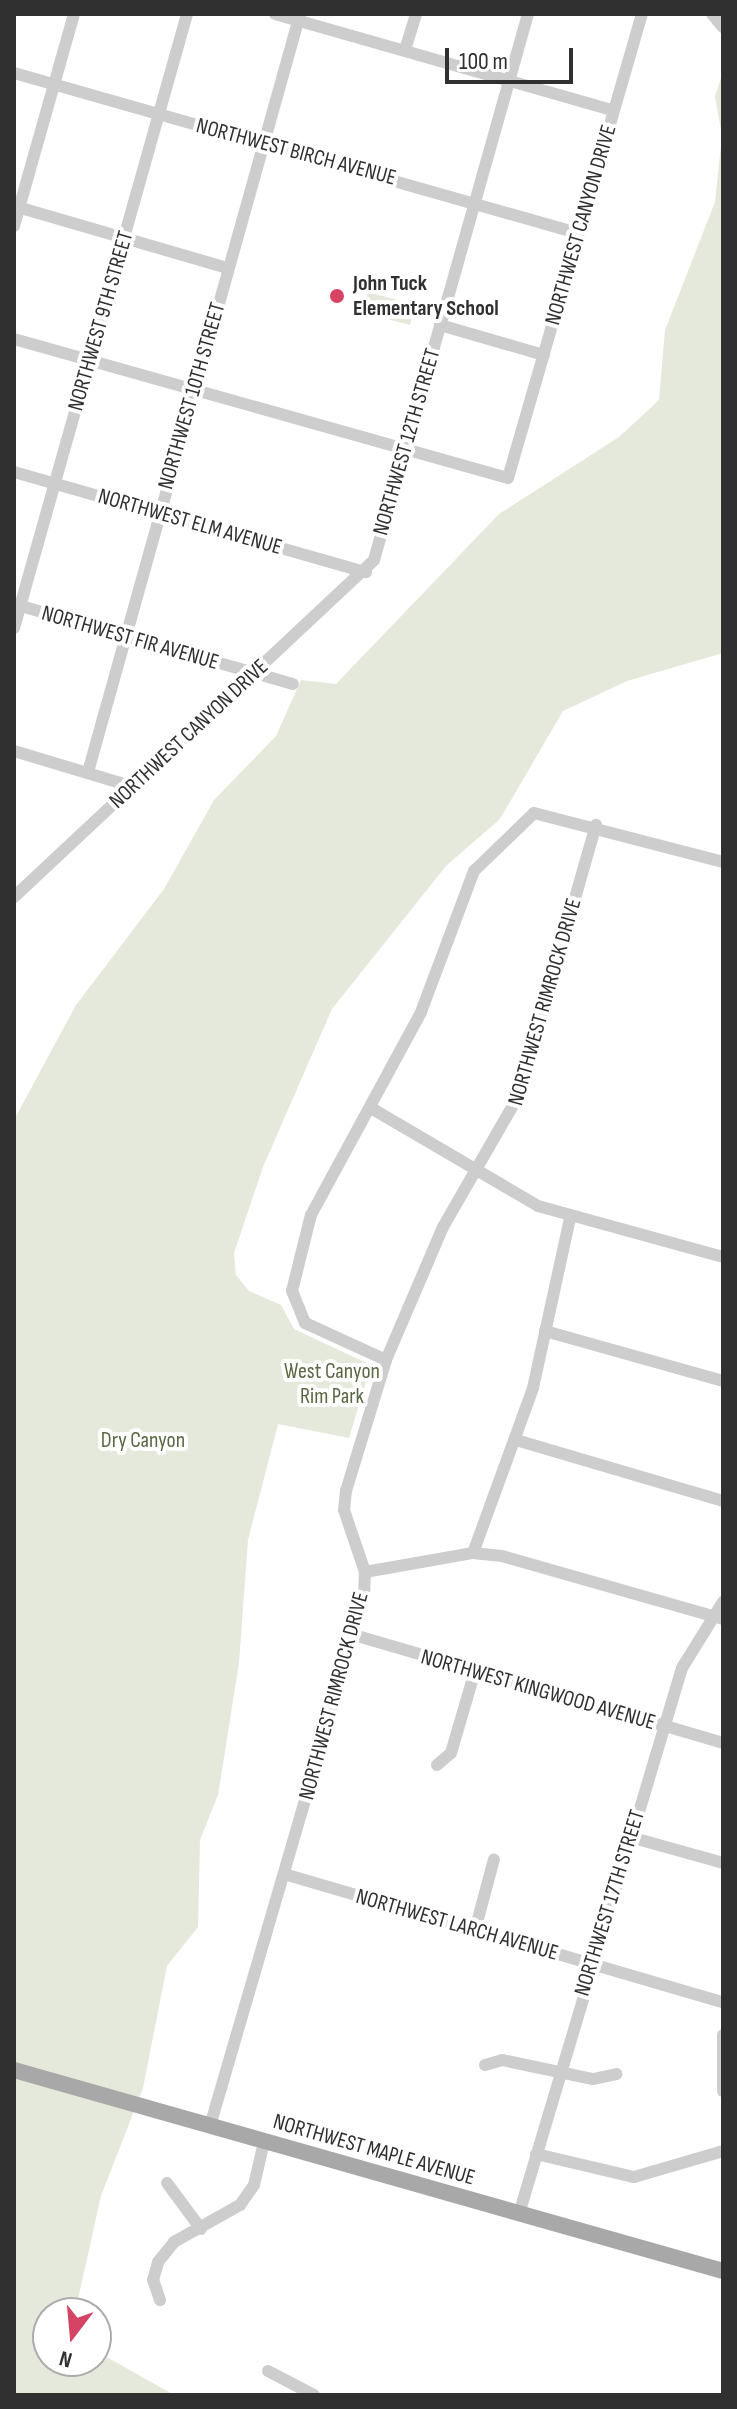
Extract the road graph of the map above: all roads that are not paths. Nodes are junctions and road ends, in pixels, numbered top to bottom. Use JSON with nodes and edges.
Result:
{"nodes":[{"id":1,"x":74,"y":14,"type":"edge"},
{"id":2,"x":187,"y":14,"type":"edge"},
{"id":3,"x":275,"y":14,"type":"edge"},
{"id":4,"x":416,"y":14,"type":"edge"},
{"id":5,"x":528,"y":14,"type":"edge"},
{"id":6,"x":642,"y":14,"type":"edge"},
{"id":7,"x":712,"y":14,"type":"edge"},
{"id":8,"x":299,"y":17,"type":"edge"},
{"id":9,"x":723,"y":27,"type":"edge"},
{"id":10,"x":405,"y":50,"type":"junction"},
{"id":11,"x":14,"y":73,"type":"edge"},
{"id":12,"x":509,"y":80,"type":"junction"},
{"id":13,"x":54,"y":84,"type":"junction"},
{"id":14,"x":613,"y":110,"type":"junction"},
{"id":15,"x":160,"y":115,"type":"junction"},
{"id":16,"x":264,"y":143,"type":"junction"},
{"id":17,"x":474,"y":202,"type":"junction"},
{"id":18,"x":17,"y":206,"type":"edge"},
{"id":19,"x":14,"y":226,"type":"edge"},
{"id":20,"x":577,"y":233,"type":"junction"},
{"id":21,"x":124,"y":238,"type":"junction"},
{"id":22,"x":228,"y":268,"type":"junction"},
{"id":23,"x":440,"y":325,"type":"junction"},
{"id":24,"x":14,"y":339,"type":"edge"},
{"id":25,"x":544,"y":355,"type":"junction"},
{"id":26,"x":90,"y":359,"type":"junction"},
{"id":27,"x":193,"y":390,"type":"junction"},
{"id":28,"x":405,"y":449,"type":"junction"},
{"id":29,"x":14,"y":472,"type":"edge"},
{"id":30,"x":55,"y":484,"type":"junction"},
{"id":31,"x":158,"y":513,"type":"junction"},
{"id":32,"x":366,"y":572,"type":"junction"},
{"id":33,"x":17,"y":605,"type":"edge"},
{"id":34,"x":14,"y":628,"type":"edge"},
{"id":35,"x":124,"y":636,"type":"junction"},
{"id":36,"x":254,"y":673,"type":"junction"},
{"id":37,"x":293,"y":684,"type":"dead end"},
{"id":38,"x":14,"y":751,"type":"edge"},
{"id":39,"x":88,"y":772,"type":"junction"},
{"id":40,"x":134,"y":787,"type":"junction"},
{"id":41,"x":596,"y":825,"type":"junction"},
{"id":42,"x":723,"y":861,"type":"edge"},
{"id":43,"x":14,"y":897,"type":"edge"},
{"id":44,"x":371,"y":1108,"type":"junction"},
{"id":45,"x":480,"y":1169,"type":"junction"},
{"id":46,"x":570,"y":1218,"type":"junction"},
{"id":47,"x":723,"y":1257,"type":"edge"},
{"id":48,"x":545,"y":1331,"type":"junction"},
{"id":49,"x":386,"y":1360,"type":"junction"},
{"id":50,"x":723,"y":1381,"type":"edge"},
{"id":51,"x":516,"y":1440,"type":"junction"},
{"id":52,"x":723,"y":1501,"type":"edge"},
{"id":53,"x":473,"y":1553,"type":"junction"},
{"id":54,"x":365,"y":1572,"type":"junction"},
{"id":55,"x":723,"y":1602,"type":"edge"},
{"id":56,"x":718,"y":1618,"type":"edge"},
{"id":57,"x":354,"y":1635,"type":"junction"},
{"id":58,"x":475,"y":1671,"type":"junction"},
{"id":59,"x":665,"y":1727,"type":"junction"},
{"id":60,"x":723,"y":1743,"type":"edge"},
{"id":61,"x":437,"y":1765,"type":"dead end"},
{"id":62,"x":630,"y":1837,"type":"junction"},
{"id":63,"x":494,"y":1859,"type":"dead end"},
{"id":64,"x":723,"y":1863,"type":"edge"},
{"id":65,"x":284,"y":1874,"type":"junction"},
{"id":66,"x":475,"y":1930,"type":"junction"},
{"id":67,"x":592,"y":1964,"type":"junction"},
{"id":68,"x":723,"y":2002,"type":"edge"},
{"id":69,"x":723,"y":2035,"type":"edge"},
{"id":70,"x":485,"y":2065,"type":"dead end"},
{"id":71,"x":14,"y":2070,"type":"edge"},
{"id":72,"x":561,"y":2070,"type":"junction"},
{"id":73,"x":616,"y":2074,"type":"dead end"},
{"id":74,"x":723,"y":2091,"type":"edge"},
{"id":75,"x":210,"y":2126,"type":"junction"},
{"id":76,"x":264,"y":2142,"type":"junction"},
{"id":77,"x":723,"y":2151,"type":"edge"},
{"id":78,"x":536,"y":2154,"type":"junction"},
{"id":79,"x":167,"y":2183,"type":"dead end"},
{"id":80,"x":519,"y":2214,"type":"junction"},
{"id":81,"x":201,"y":2229,"type":"junction"},
{"id":82,"x":723,"y":2271,"type":"edge"},
{"id":83,"x":160,"y":2300,"type":"dead end"},
{"id":84,"x":268,"y":2371,"type":"dead end"},
{"id":85,"x":314,"y":2395,"type":"edge"}],
"edges":[{"from":1,"to":13,"type":"street"},
{"from":2,"to":15,"type":"street","name":"NORTHWEST 9TH STREET"},
{"from":3,"to":8,"type":"street"},
{"from":4,"to":10,"type":"street"},
{"from":5,"to":12,"type":"street","name":"NORTHWEST 12TH STREET"},
{"from":6,"to":14,"type":"street","name":"NORTHWEST CANYON DRIVE"},
{"from":7,"to":9,"type":"street"},
{"from":8,"to":10,"type":"street"},
{"from":8,"to":16,"type":"street","name":"NORTHWEST 10TH STREET"},
{"from":10,"to":12,"type":"street"},
{"from":11,"to":13,"type":"street","name":"NORTHWEST BIRCH AVENUE"},
{"from":12,"to":14,"type":"street"},
{"from":12,"to":17,"type":"street","name":"NORTHWEST 12TH STREET"},
{"from":13,"to":15,"type":"street","name":"NORTHWEST BIRCH AVENUE"},
{"from":13,"to":18,"type":"street"},
{"from":14,"to":20,"type":"street","name":"NORTHWEST CANYON DRIVE"},
{"from":15,"to":16,"type":"street","name":"NORTHWEST BIRCH AVENUE"},
{"from":15,"to":21,"type":"street","name":"NORTHWEST 9TH STREET"},
{"from":16,"to":17,"type":"street","name":"NORTHWEST BIRCH AVENUE"},
{"from":16,"to":22,"type":"street","name":"NORTHWEST 10TH STREET"},
{"from":17,"to":20,"type":"street","name":"NORTHWEST BIRCH AVENUE"},
{"from":17,"to":23,"type":"street","name":"NORTHWEST 12TH STREET"},
{"from":18,"to":19,"type":"street"},
{"from":18,"to":21,"type":"street"},
{"from":20,"to":25,"type":"street","name":"NORTHWEST CANYON DRIVE"},
{"from":21,"to":22,"type":"street"},
{"from":21,"to":26,"type":"street","name":"NORTHWEST 9TH STREET"},
{"from":22,"to":27,"type":"street","name":"NORTHWEST 10TH STREET"},
{"from":23,"to":25,"type":"street"},
{"from":23,"to":28,"type":"street","name":"NORTHWEST 12TH STREET"},
{"from":24,"to":26,"type":"street"},
{"from":25,"to":28,"type":"street","name":"NORTHWEST CANYON DRIVE"},
{"from":26,"to":27,"type":"street"},
{"from":26,"to":30,"type":"street","name":"NORTHWEST 9TH STREET"},
{"from":27,"to":28,"type":"street"},
{"from":27,"to":31,"type":"street","name":"NORTHWEST 10TH STREET"},
{"from":28,"to":32,"type":"street","name":"NORTHWEST 12TH STREET"},
{"from":29,"to":30,"type":"street","name":"NORTHWEST ELM AVENUE"},
{"from":30,"to":31,"type":"street","name":"NORTHWEST ELM AVENUE"},
{"from":30,"to":33,"type":"street","name":"NORTHWEST 9TH STREET"},
{"from":31,"to":32,"type":"street","name":"NORTHWEST ELM AVENUE"},
{"from":31,"to":35,"type":"street","name":"NORTHWEST 10TH STREET"},
{"from":32,"to":36,"type":"street","name":"NORTHWEST CANYON DRIVE"},
{"from":33,"to":34,"type":"street","name":"NORTHWEST 9TH STREET"},
{"from":33,"to":35,"type":"street","name":"NORTHWEST FIR AVENUE"},
{"from":35,"to":36,"type":"street","name":"NORTHWEST FIR AVENUE"},
{"from":35,"to":39,"type":"street","name":"NORTHWEST 10TH STREET"},
{"from":36,"to":37,"type":"street","name":"NORTHWEST FIR AVENUE"},
{"from":36,"to":40,"type":"street","name":"NORTHWEST CANYON DRIVE"},
{"from":38,"to":39,"type":"street"},
{"from":39,"to":40,"type":"street"},
{"from":40,"to":43,"type":"street","name":"NORTHWEST CANYON DRIVE"},
{"from":41,"to":42,"type":"street"},
{"from":41,"to":44,"type":"street"},
{"from":41,"to":45,"type":"street","name":"NORTHWEST RIMROCK DRIVE"},
{"from":44,"to":45,"type":"street"},
{"from":44,"to":49,"type":"street"},
{"from":45,"to":46,"type":"street"},
{"from":45,"to":49,"type":"street","name":"NORTHWEST RIMROCK DRIVE"},
{"from":46,"to":47,"type":"street"},
{"from":46,"to":48,"type":"street"},
{"from":48,"to":50,"type":"street"},
{"from":48,"to":51,"type":"street"},
{"from":49,"to":54,"type":"street","name":"NORTHWEST RIMROCK DRIVE"},
{"from":51,"to":52,"type":"street"},
{"from":51,"to":53,"type":"street"},
{"from":53,"to":54,"type":"street"},
{"from":53,"to":56,"type":"street"},
{"from":54,"to":57,"type":"street","name":"NORTHWEST RIMROCK DRIVE"},
{"from":55,"to":56,"type":"street","name":"NORTHWEST 17TH STREET"},
{"from":56,"to":59,"type":"street","name":"NORTHWEST 17TH STREET"},
{"from":57,"to":58,"type":"street","name":"NORTHWEST KINGWOOD AVENUE"},
{"from":57,"to":65,"type":"street","name":"NORTHWEST RIMROCK DRIVE"},
{"from":58,"to":59,"type":"street","name":"NORTHWEST KINGWOOD AVENUE"},
{"from":58,"to":61,"type":"street"},
{"from":59,"to":60,"type":"street","name":"NORTHWEST KINGWOOD AVENUE"},
{"from":59,"to":62,"type":"street","name":"NORTHWEST 17TH STREET"},
{"from":62,"to":64,"type":"street"},
{"from":62,"to":67,"type":"street","name":"NORTHWEST 17TH STREET"},
{"from":63,"to":66,"type":"street"},
{"from":65,"to":66,"type":"street","name":"NORTHWEST LARCH AVENUE"},
{"from":65,"to":75,"type":"street","name":"NORTHWEST RIMROCK DRIVE"},
{"from":66,"to":67,"type":"street","name":"NORTHWEST LARCH AVENUE"},
{"from":67,"to":68,"type":"street","name":"NORTHWEST LARCH AVENUE"},
{"from":67,"to":72,"type":"street","name":"NORTHWEST 17TH STREET"},
{"from":69,"to":74,"type":"street"},
{"from":70,"to":72,"type":"street"},
{"from":71,"to":75,"type":"main road","name":"NORTHWEST MAPLE AVENUE"},
{"from":72,"to":73,"type":"street"},
{"from":72,"to":78,"type":"street","name":"NORTHWEST 17TH STREET"},
{"from":75,"to":76,"type":"main road","name":"NORTHWEST MAPLE AVENUE"},
{"from":76,"to":80,"type":"main road","name":"NORTHWEST MAPLE AVENUE"},
{"from":76,"to":81,"type":"street"},
{"from":77,"to":78,"type":"street"},
{"from":78,"to":80,"type":"street","name":"NORTHWEST 17TH STREET"},
{"from":79,"to":81,"type":"street"},
{"from":80,"to":82,"type":"main road","name":"NORTHWEST MAPLE AVENUE"},
{"from":81,"to":83,"type":"street"},
{"from":84,"to":85,"type":"street"}]}
